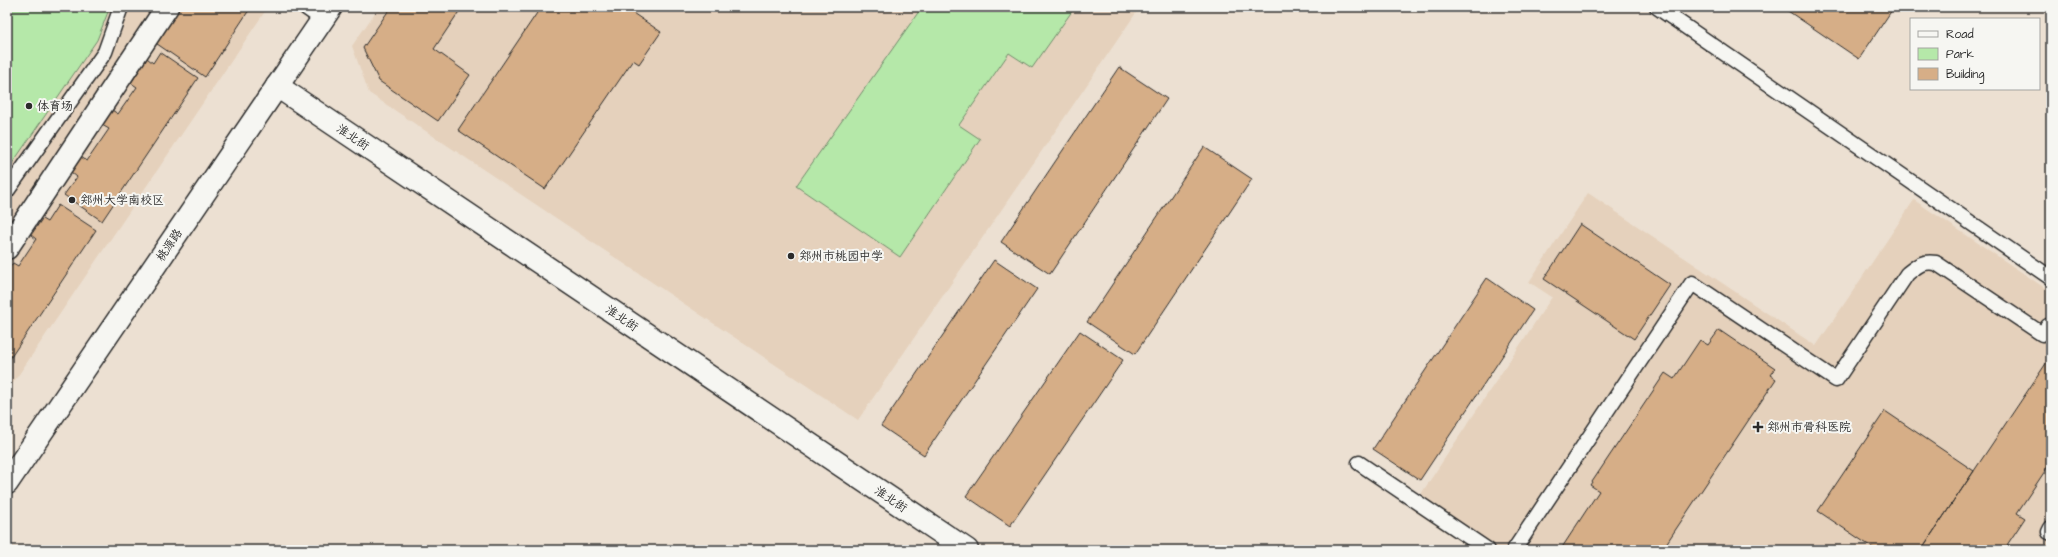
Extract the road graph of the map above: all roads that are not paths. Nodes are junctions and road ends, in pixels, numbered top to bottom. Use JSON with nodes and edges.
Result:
{"nodes":[{"id":1,"x":121,"y":7,"type":"edge"},
{"id":2,"x":167,"y":7,"type":"edge"},
{"id":3,"x":305,"y":7,"type":"edge"},
{"id":4,"x":1657,"y":7,"type":"edge"},
{"id":5,"x":326,"y":13,"type":"edge"},
{"id":6,"x":277,"y":86,"type":"junction"},
{"id":7,"x":7,"y":191,"type":"edge"},
{"id":8,"x":7,"y":248,"type":"edge"},
{"id":9,"x":2051,"y":278,"type":"edge"},
{"id":10,"x":2051,"y":325,"type":"edge"},
{"id":11,"x":1359,"y":463,"type":"dead end"},
{"id":12,"x":7,"y":483,"type":"edge"},
{"id":13,"x":2051,"y":528,"type":"edge"},
{"id":14,"x":2051,"y":533,"type":"edge"},
{"id":15,"x":967,"y":550,"type":"edge"},
{"id":16,"x":1488,"y":550,"type":"edge"},
{"id":17,"x":1514,"y":550,"type":"edge"}],
"edges":[{"from":1,"to":7,"type":"lane"},
{"from":2,"to":8,"type":"street"},
{"from":3,"to":5,"type":"lane"},
{"from":4,"to":9,"type":"lane"},
{"from":5,"to":6,"type":"street","name":"桃源路"},
{"from":6,"to":12,"type":"street","name":"桃源路"},
{"from":6,"to":15,"type":"street","name":"淮北街"},
{"from":10,"to":17,"type":"lane"},
{"from":11,"to":16,"type":"lane"},
{"from":13,"to":14,"type":"lane"}]}
